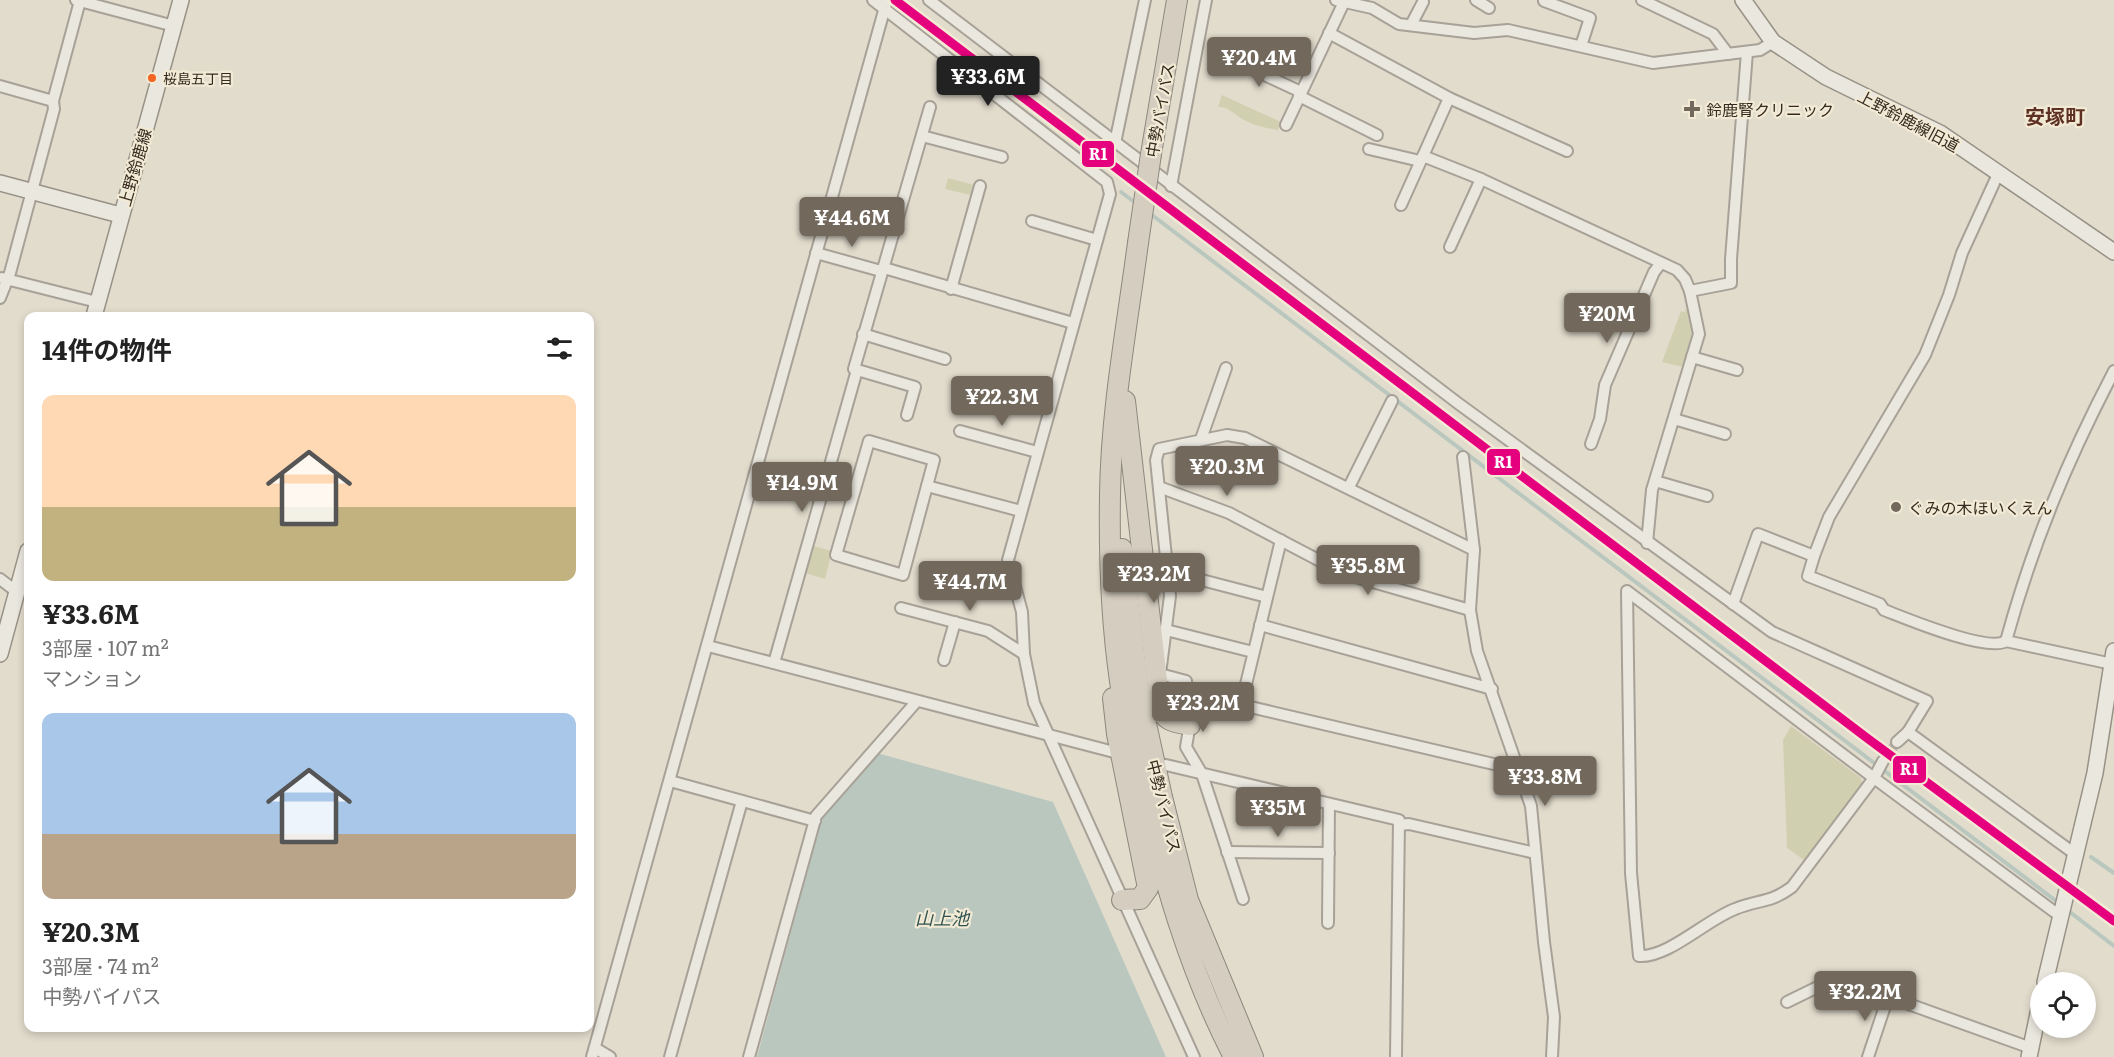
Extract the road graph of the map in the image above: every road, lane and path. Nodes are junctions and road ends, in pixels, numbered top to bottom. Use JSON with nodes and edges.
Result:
{"nodes":[{"id":1,"x":78,"y":0,"type":"edge"},
{"id":2,"x":181,"y":0,"type":"edge"},
{"id":3,"x":873,"y":0,"type":"edge"},
{"id":4,"x":929,"y":0,"type":"edge"},
{"id":5,"x":1145,"y":0,"type":"edge"},
{"id":6,"x":1177,"y":0,"type":"edge"},
{"id":7,"x":1206,"y":0,"type":"edge"},
{"id":8,"x":1476,"y":0,"type":"edge"},
{"id":9,"x":1642,"y":0,"type":"edge"},
{"id":10,"x":1743,"y":0,"type":"edge"},
{"id":11,"x":1340,"y":1,"type":"edge"},
{"id":12,"x":1544,"y":1,"type":"edge"},
{"id":13,"x":1360,"y":2,"type":"edge"},
{"id":14,"x":1423,"y":2,"type":"dead end"},
{"id":15,"x":886,"y":4,"type":"edge"},
{"id":16,"x":1489,"y":8,"type":"dead end"},
{"id":17,"x":1411,"y":25,"type":"junction"},
{"id":18,"x":174,"y":26,"type":"junction"},
{"id":19,"x":1329,"y":33,"type":"junction"},
{"id":20,"x":1773,"y":42,"type":"junction"},
{"id":21,"x":1581,"y":46,"type":"junction"},
{"id":22,"x":1747,"y":52,"type":"junction"},
{"id":23,"x":1728,"y":54,"type":"junction"},
{"id":24,"x":1228,"y":58,"type":"dead end"},
{"id":25,"x":0,"y":87,"type":"edge"},
{"id":26,"x":1300,"y":94,"type":"junction"},
{"id":27,"x":1449,"y":98,"type":"junction"},
{"id":28,"x":53,"y":101,"type":"junction"},
{"id":29,"x":930,"y":107,"type":"dead end"},
{"id":30,"x":1286,"y":125,"type":"dead end"},
{"id":31,"x":1377,"y":135,"type":"dead end"},
{"id":32,"x":922,"y":136,"type":"junction"},
{"id":33,"x":1115,"y":143,"type":"junction"},
{"id":34,"x":1369,"y":148,"type":"dead end"},
{"id":35,"x":1567,"y":152,"type":"dead end"},
{"id":36,"x":1002,"y":157,"type":"dead end"},
{"id":37,"x":1421,"y":158,"type":"junction"},
{"id":38,"x":1999,"y":172,"type":"junction"},
{"id":39,"x":1481,"y":179,"type":"junction"},
{"id":40,"x":0,"y":183,"type":"edge"},
{"id":41,"x":980,"y":186,"type":"dead end"},
{"id":42,"x":1171,"y":186,"type":"junction"},
{"id":43,"x":31,"y":192,"type":"junction"},
{"id":44,"x":1401,"y":205,"type":"dead end"},
{"id":45,"x":120,"y":215,"type":"junction"},
{"id":46,"x":1032,"y":221,"type":"dead end"},
{"id":47,"x":1097,"y":240,"type":"junction"},
{"id":48,"x":1450,"y":247,"type":"dead end"},
{"id":49,"x":2114,"y":252,"type":"edge"},
{"id":50,"x":816,"y":253,"type":"junction"},
{"id":51,"x":1661,"y":263,"type":"junction"},
{"id":52,"x":882,"y":270,"type":"junction"},
{"id":53,"x":3,"y":278,"type":"edge"},
{"id":54,"x":951,"y":289,"type":"junction"},
{"id":55,"x":1690,"y":291,"type":"junction"},
{"id":56,"x":0,"y":298,"type":"edge"},
{"id":57,"x":96,"y":309,"type":"edge"},
{"id":58,"x":1073,"y":323,"type":"junction"},
{"id":59,"x":1127,"y":328,"type":"junction"},
{"id":60,"x":864,"y":334,"type":"junction"},
{"id":61,"x":1692,"y":357,"type":"junction"},
{"id":62,"x":945,"y":359,"type":"dead end"},
{"id":63,"x":1226,"y":368,"type":"dead end"},
{"id":64,"x":857,"y":370,"type":"junction"},
{"id":65,"x":1737,"y":370,"type":"dead end"},
{"id":66,"x":2114,"y":371,"type":"edge"},
{"id":67,"x":1124,"y":392,"type":"junction"},
{"id":68,"x":1392,"y":401,"type":"dead end"},
{"id":69,"x":907,"y":416,"type":"dead end"},
{"id":70,"x":1674,"y":419,"type":"junction"},
{"id":71,"x":960,"y":431,"type":"dead end"},
{"id":72,"x":1725,"y":434,"type":"dead end"},
{"id":73,"x":1201,"y":439,"type":"junction"},
{"id":74,"x":1591,"y":444,"type":"dead end"},
{"id":75,"x":1036,"y":452,"type":"junction"},
{"id":76,"x":1463,"y":457,"type":"dead end"},
{"id":77,"x":1655,"y":481,"type":"junction"},
{"id":78,"x":927,"y":486,"type":"junction"},
{"id":79,"x":1159,"y":487,"type":"junction"},
{"id":80,"x":1349,"y":487,"type":"junction"},
{"id":81,"x":1707,"y":496,"type":"dead end"},
{"id":82,"x":1021,"y":511,"type":"junction"},
{"id":83,"x":1281,"y":540,"type":"junction"},
{"id":84,"x":1647,"y":543,"type":"junction"},
{"id":85,"x":1474,"y":550,"type":"junction"},
{"id":86,"x":1814,"y":556,"type":"junction"},
{"id":87,"x":24,"y":566,"type":"edge"},
{"id":88,"x":1167,"y":571,"type":"junction"},
{"id":89,"x":0,"y":579,"type":"edge"},
{"id":90,"x":17,"y":592,"type":"junction"},
{"id":91,"x":1267,"y":597,"type":"junction"},
{"id":92,"x":1733,"y":604,"type":"junction"},
{"id":93,"x":1112,"y":606,"type":"junction"},
{"id":94,"x":901,"y":608,"type":"dead end"},
{"id":95,"x":1470,"y":610,"type":"junction"},
{"id":96,"x":955,"y":622,"type":"junction"},
{"id":97,"x":1260,"y":625,"type":"junction"},
{"id":98,"x":1166,"y":630,"type":"junction"},
{"id":99,"x":2006,"y":641,"type":"junction"},
{"id":100,"x":708,"y":646,"type":"junction"},
{"id":101,"x":1253,"y":652,"type":"junction"},
{"id":102,"x":0,"y":654,"type":"edge"},
{"id":103,"x":1024,"y":654,"type":"junction"},
{"id":104,"x":2113,"y":657,"type":"edge"},
{"id":105,"x":944,"y":660,"type":"dead end"},
{"id":106,"x":774,"y":663,"type":"junction"},
{"id":107,"x":1186,"y":681,"type":"dead end"},
{"id":108,"x":1492,"y":688,"type":"junction"},
{"id":109,"x":917,"y":701,"type":"junction"},
{"id":110,"x":1241,"y":705,"type":"junction"},
{"id":111,"x":1190,"y":725,"type":"junction"},
{"id":112,"x":1908,"y":732,"type":"junction"},
{"id":113,"x":1049,"y":736,"type":"junction"},
{"id":114,"x":1897,"y":742,"type":"tunnel mouth"},
{"id":115,"x":1114,"y":752,"type":"dead end"},
{"id":116,"x":1166,"y":765,"type":"dead end"},
{"id":117,"x":1879,"y":769,"type":"junction"},
{"id":118,"x":1519,"y":770,"type":"junction"},
{"id":119,"x":1202,"y":774,"type":"junction"},
{"id":120,"x":670,"y":781,"type":"junction"},
{"id":121,"x":742,"y":801,"type":"junction"},
{"id":122,"x":1329,"y":804,"type":"junction"},
{"id":123,"x":815,"y":821,"type":"junction"},
{"id":124,"x":1399,"y":825,"type":"junction"},
{"id":125,"x":1227,"y":852,"type":"junction"},
{"id":126,"x":1329,"y":853,"type":"junction"},
{"id":127,"x":1535,"y":853,"type":"junction"},
{"id":128,"x":2075,"y":854,"type":"junction"},
{"id":129,"x":1122,"y":900,"type":"junction"},
{"id":130,"x":1243,"y":900,"type":"dead end"},
{"id":131,"x":2062,"y":909,"type":"junction"},
{"id":132,"x":1328,"y":923,"type":"dead end"},
{"id":133,"x":2047,"y":972,"type":"edge"},
{"id":134,"x":1888,"y":997,"type":"junction"},
{"id":135,"x":1787,"y":1002,"type":"dead end"},
{"id":136,"x":1235,"y":1017,"type":"junction"},
{"id":137,"x":2030,"y":1052,"type":"edge"},
{"id":138,"x":594,"y":1053,"type":"edge"},
{"id":139,"x":610,"y":1057,"type":"edge"},
{"id":140,"x":670,"y":1057,"type":"edge"},
{"id":141,"x":749,"y":1057,"type":"edge"},
{"id":142,"x":1194,"y":1057,"type":"edge"},
{"id":143,"x":1232,"y":1057,"type":"edge"},
{"id":144,"x":1253,"y":1057,"type":"edge"},
{"id":145,"x":1259,"y":1057,"type":"edge"},
{"id":146,"x":1396,"y":1057,"type":"edge"},
{"id":147,"x":1552,"y":1057,"type":"edge"},
{"id":148,"x":1868,"y":1057,"type":"edge"}],
"edges":[{"from":1,"to":18,"type":"street"},
{"from":1,"to":28,"type":"street"},
{"from":2,"to":18,"type":"street","name":"上野鈴鹿線"},
{"from":3,"to":15,"type":"street"},
{"from":4,"to":33,"type":"street"},
{"from":5,"to":33,"type":"street"},
{"from":6,"to":59,"type":"highway","name":"中勢バイパス","bridge":true},
{"from":7,"to":42,"type":"street"},
{"from":8,"to":16,"type":"street"},
{"from":9,"to":23,"type":"street"},
{"from":10,"to":20,"type":"street","name":"上野鈴鹿線旧道"},
{"from":11,"to":13,"type":"street"},
{"from":11,"to":19,"type":"street"},
{"from":12,"to":21,"type":"street"},
{"from":13,"to":17,"type":"street"},
{"from":14,"to":17,"type":"street"},
{"from":15,"to":47,"type":"street"},
{"from":15,"to":50,"type":"street"},
{"from":17,"to":21,"type":"street"},
{"from":18,"to":45,"type":"street","name":"上野鈴鹿線"},
{"from":19,"to":26,"type":"street"},
{"from":19,"to":27,"type":"street"},
{"from":20,"to":22,"type":"street"},
{"from":20,"to":38,"type":"street","name":"上野鈴鹿線旧道"},
{"from":21,"to":23,"type":"street"},
{"from":22,"to":23,"type":"street"},
{"from":22,"to":55,"type":"street"},
{"from":24,"to":26,"type":"street"},
{"from":25,"to":28,"type":"street"},
{"from":26,"to":30,"type":"street"},
{"from":26,"to":31,"type":"street"},
{"from":27,"to":35,"type":"street"},
{"from":27,"to":37,"type":"street"},
{"from":28,"to":43,"type":"street"},
{"from":29,"to":32,"type":"street"},
{"from":32,"to":36,"type":"street"},
{"from":32,"to":52,"type":"street"},
{"from":33,"to":42,"type":"street"},
{"from":34,"to":37,"type":"street"},
{"from":37,"to":39,"type":"street"},
{"from":37,"to":44,"type":"street"},
{"from":38,"to":49,"type":"street","name":"上野鈴鹿線旧道"},
{"from":38,"to":86,"type":"street"},
{"from":39,"to":48,"type":"street"},
{"from":39,"to":51,"type":"street"},
{"from":40,"to":43,"type":"street","name":"上野鈴鹿線"},
{"from":41,"to":54,"type":"street"},
{"from":42,"to":84,"type":"street"},
{"from":43,"to":45,"type":"street","name":"上野鈴鹿線"},
{"from":43,"to":53,"type":"street"},
{"from":45,"to":57,"type":"street"},
{"from":46,"to":47,"type":"street"},
{"from":47,"to":58,"type":"street"},
{"from":50,"to":52,"type":"street"},
{"from":50,"to":100,"type":"street"},
{"from":51,"to":55,"type":"street"},
{"from":51,"to":74,"type":"street"},
{"from":52,"to":54,"type":"street"},
{"from":52,"to":60,"type":"street"},
{"from":53,"to":56,"type":"street"},
{"from":53,"to":57,"type":"street"},
{"from":54,"to":58,"type":"street"},
{"from":55,"to":61,"type":"street"},
{"from":58,"to":75,"type":"street"},
{"from":59,"to":67,"type":"highway","name":"中勢バイパス"},
{"from":59,"to":93,"type":"highway","name":"中勢バイパス"},
{"from":60,"to":62,"type":"street"},
{"from":60,"to":64,"type":"street"},
{"from":61,"to":65,"type":"street"},
{"from":61,"to":70,"type":"street"},
{"from":63,"to":73,"type":"street"},
{"from":64,"to":69,"type":"street"},
{"from":64,"to":106,"type":"street"},
{"from":66,"to":99,"type":"street"},
{"from":67,"to":111,"type":"highway"},
{"from":67,"to":136,"type":"highway","name":"中勢バイパス"},
{"from":68,"to":80,"type":"street"},
{"from":70,"to":72,"type":"street"},
{"from":70,"to":77,"type":"street"},
{"from":71,"to":75,"type":"street"},
{"from":73,"to":79,"type":"street"},
{"from":73,"to":80,"type":"street"},
{"from":75,"to":82,"type":"street"},
{"from":76,"to":85,"type":"street"},
{"from":77,"to":81,"type":"street"},
{"from":77,"to":84,"type":"street"},
{"from":78,"to":78,"type":"street"},
{"from":78,"to":82,"type":"street"},
{"from":79,"to":83,"type":"street"},
{"from":79,"to":88,"type":"street"},
{"from":80,"to":85,"type":"street"},
{"from":82,"to":103,"type":"street"},
{"from":83,"to":91,"type":"street"},
{"from":83,"to":95,"type":"street"},
{"from":84,"to":92,"type":"street"},
{"from":85,"to":95,"type":"street"},
{"from":86,"to":92,"type":"street"},
{"from":86,"to":99,"type":"street"},
{"from":87,"to":90,"type":"street"},
{"from":88,"to":91,"type":"street"},
{"from":88,"to":98,"type":"street"},
{"from":89,"to":90,"type":"street"},
{"from":90,"to":102,"type":"street"},
{"from":91,"to":97,"type":"street"},
{"from":92,"to":112,"type":"street"},
{"from":93,"to":129,"type":"highway"},
{"from":93,"to":143,"type":"highway","name":"中勢バイパス"},
{"from":94,"to":96,"type":"street"},
{"from":95,"to":108,"type":"street"},
{"from":96,"to":103,"type":"street"},
{"from":96,"to":105,"type":"street"},
{"from":97,"to":101,"type":"street"},
{"from":97,"to":108,"type":"street"},
{"from":98,"to":101,"type":"street"},
{"from":98,"to":107,"type":"street"},
{"from":99,"to":104,"type":"street"},
{"from":100,"to":106,"type":"street"},
{"from":100,"to":120,"type":"street"},
{"from":101,"to":110,"type":"street"},
{"from":103,"to":113,"type":"street"},
{"from":104,"to":128,"type":"street"},
{"from":106,"to":109,"type":"street"},
{"from":108,"to":118,"type":"street"},
{"from":109,"to":113,"type":"street"},
{"from":109,"to":123,"type":"street"},
{"from":110,"to":111,"type":"street"},
{"from":110,"to":118,"type":"street"},
{"from":111,"to":119,"type":"street"},
{"from":112,"to":114,"type":"street"},
{"from":112,"to":128,"type":"street"},
{"from":113,"to":115,"type":"street"},
{"from":113,"to":129,"type":"street"},
{"from":116,"to":119,"type":"street"},
{"from":117,"to":117,"type":"street"},
{"from":117,"to":131,"type":"street"},
{"from":118,"to":127,"type":"street"},
{"from":119,"to":122,"type":"street"},
{"from":119,"to":125,"type":"street"},
{"from":120,"to":121,"type":"street"},
{"from":120,"to":138,"type":"street"},
{"from":121,"to":123,"type":"street"},
{"from":121,"to":140,"type":"street"},
{"from":122,"to":124,"type":"street"},
{"from":122,"to":126,"type":"street"},
{"from":123,"to":141,"type":"street"},
{"from":124,"to":127,"type":"street"},
{"from":124,"to":146,"type":"street"},
{"from":125,"to":126,"type":"street"},
{"from":125,"to":130,"type":"street"},
{"from":126,"to":132,"type":"street"},
{"from":127,"to":147,"type":"street"},
{"from":128,"to":131,"type":"street"},
{"from":129,"to":142,"type":"street"},
{"from":131,"to":133,"type":"street"},
{"from":134,"to":135,"type":"street"},
{"from":134,"to":137,"type":"street"},
{"from":134,"to":148,"type":"street"},
{"from":136,"to":144,"type":"highway","name":"中勢バイパス"},
{"from":136,"to":145,"type":"highway"},
{"from":138,"to":139,"type":"street"}]}
